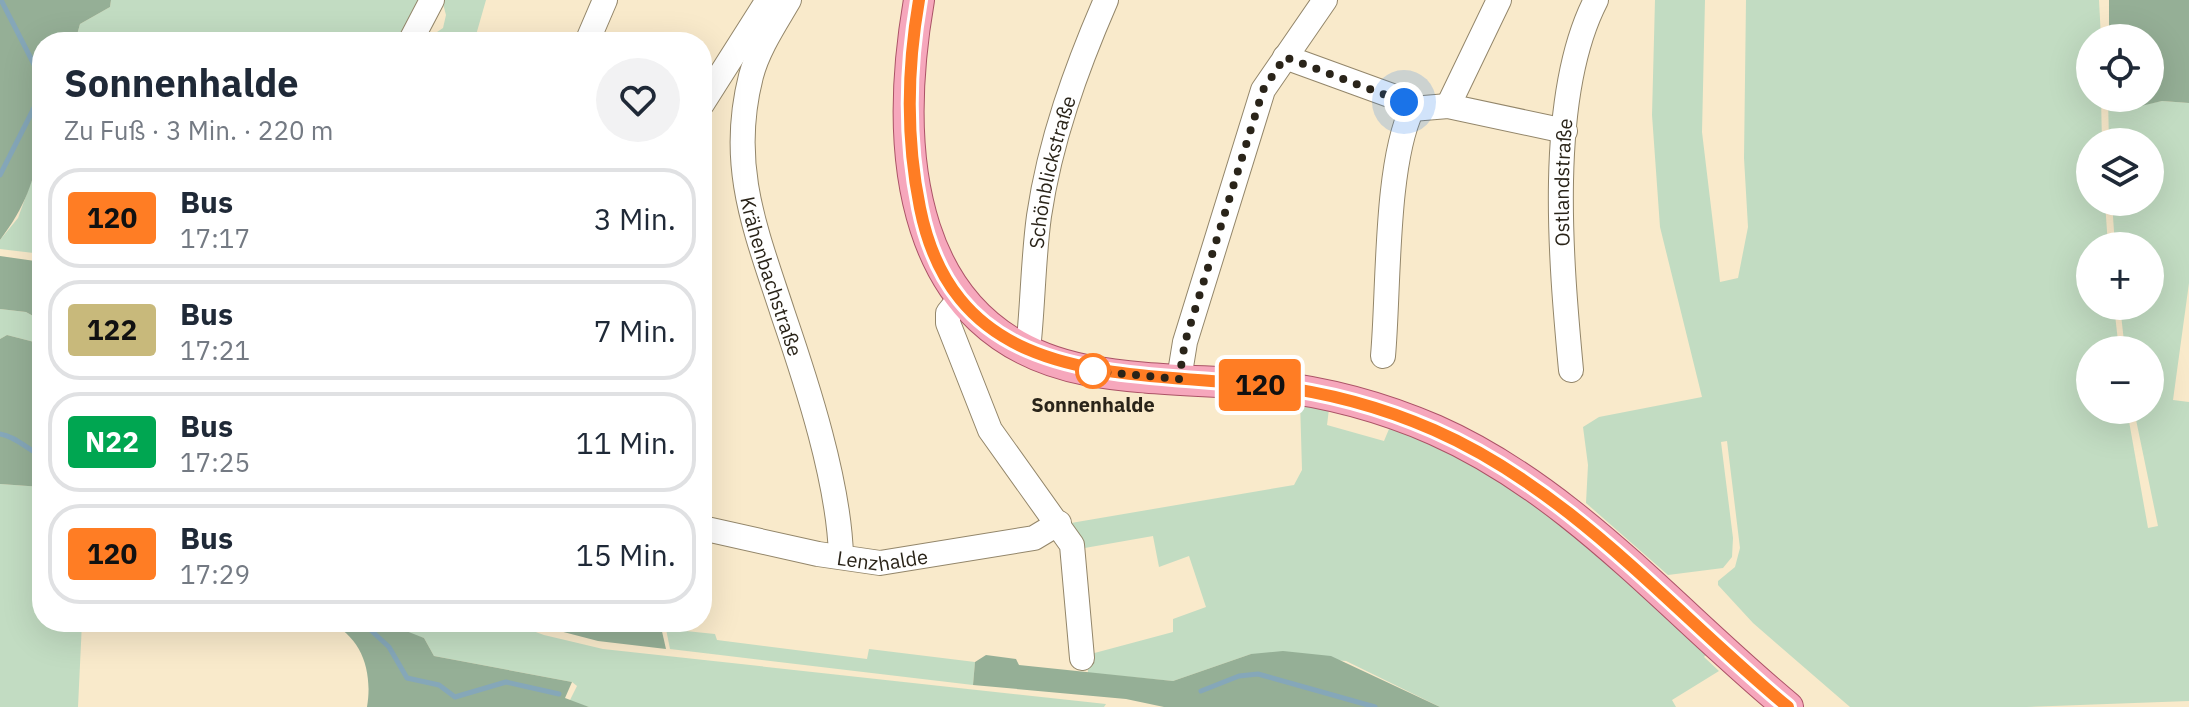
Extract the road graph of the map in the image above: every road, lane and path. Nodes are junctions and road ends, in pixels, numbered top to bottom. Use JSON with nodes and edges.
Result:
{"nodes":[{"id":1,"x":432,"y":0,"type":"edge"},
{"id":2,"x":605,"y":0,"type":"edge"},
{"id":3,"x":768,"y":0,"type":"edge"},
{"id":4,"x":789,"y":0,"type":"edge"},
{"id":5,"x":919,"y":0,"type":"edge"},
{"id":6,"x":1106,"y":0,"type":"edge"},
{"id":7,"x":1325,"y":0,"type":"edge"},
{"id":8,"x":1499,"y":0,"type":"edge"},
{"id":9,"x":1596,"y":0,"type":"edge"},
{"id":10,"x":415,"y":32,"type":"edge"},
{"id":11,"x":591,"y":32,"type":"edge"},
{"id":12,"x":1285,"y":57,"type":"junction"},
{"id":13,"x":712,"y":88,"type":"edge"},
{"id":14,"x":1448,"y":106,"type":"junction"},
{"id":15,"x":1412,"y":109,"type":"junction"},
{"id":16,"x":1565,"y":131,"type":"junction"},
{"id":17,"x":960,"y":298,"type":"junction"},
{"id":18,"x":1028,"y":350,"type":"junction"},
{"id":19,"x":1383,"y":356,"type":"dead end"},
{"id":20,"x":1571,"y":370,"type":"dead end"},
{"id":21,"x":1179,"y":379,"type":"junction"},
{"id":22,"x":1059,"y":523,"type":"junction"},
{"id":23,"x":712,"y":530,"type":"edge"},
{"id":24,"x":841,"y":556,"type":"junction"},
{"id":25,"x":1082,"y":658,"type":"dead end"},
{"id":26,"x":1788,"y":707,"type":"edge"}],
"edges":[{"from":1,"to":10,"type":"street"},
{"from":2,"to":11,"type":"street"},
{"from":3,"to":13,"type":"street"},
{"from":4,"to":24,"type":"street","name":"Krähenbachstraße"},
{"from":5,"to":17,"type":"main road"},
{"from":6,"to":18,"type":"street","name":"Schönblickstraße"},
{"from":7,"to":12,"type":"street"},
{"from":8,"to":14,"type":"street"},
{"from":9,"to":16,"type":"street","name":"Ostlandstraße"},
{"from":12,"to":15,"type":"street"},
{"from":12,"to":21,"type":"street"},
{"from":14,"to":15,"type":"street"},
{"from":14,"to":16,"type":"street"},
{"from":15,"to":19,"type":"street"},
{"from":16,"to":20,"type":"street","name":"Ostlandstraße"},
{"from":17,"to":18,"type":"main road"},
{"from":17,"to":22,"type":"street"},
{"from":18,"to":21,"type":"main road"},
{"from":21,"to":26,"type":"main road"},
{"from":22,"to":24,"type":"street","name":"Lenzhalde"},
{"from":22,"to":25,"type":"street"},
{"from":23,"to":24,"type":"street","name":"Lenzhalde"}]}
